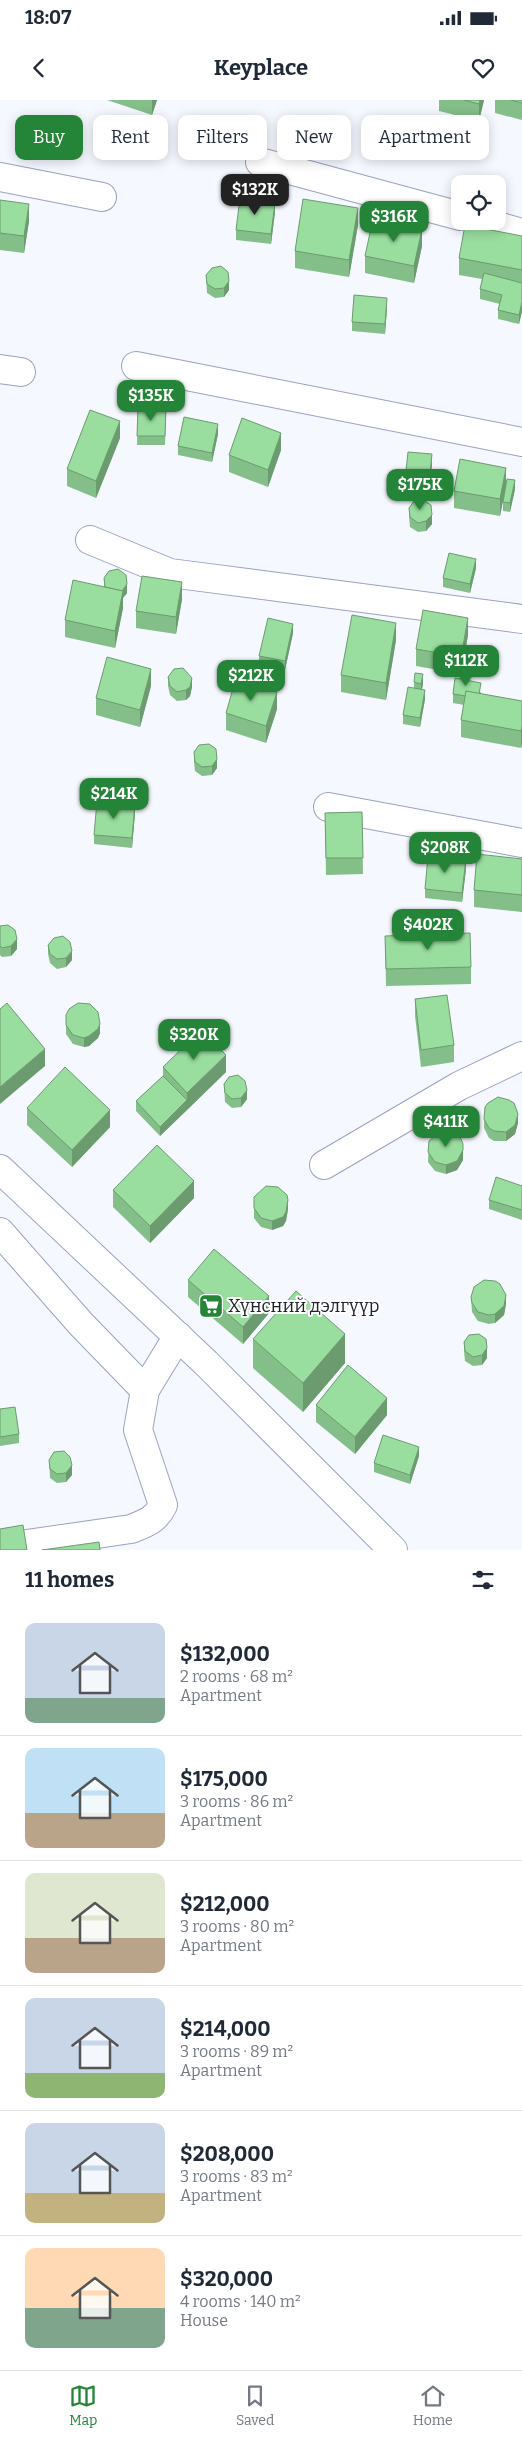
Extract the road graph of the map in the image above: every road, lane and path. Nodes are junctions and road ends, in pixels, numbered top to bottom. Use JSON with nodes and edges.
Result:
{"nodes":[{"id":1,"x":260,"y":162,"type":"dead end"},
{"id":2,"x":0,"y":177,"type":"edge"},
{"id":3,"x":102,"y":197,"type":"dead end"},
{"id":4,"x":451,"y":214,"type":"edge"},
{"id":5,"x":506,"y":229,"type":"edge"},
{"id":6,"x":522,"y":233,"type":"edge"},
{"id":7,"x":136,"y":366,"type":"dead end"},
{"id":8,"x":522,"y":442,"type":"edge"},
{"id":9,"x":90,"y":540,"type":"dead end"},
{"id":10,"x":522,"y":619,"type":"edge"},
{"id":11,"x":328,"y":807,"type":"dead end"},
{"id":12,"x":522,"y":843,"type":"edge"},
{"id":13,"x":522,"y":1056,"type":"edge"},
{"id":14,"x":324,"y":1165,"type":"dead end"},
{"id":15,"x":0,"y":1169,"type":"edge"},
{"id":16,"x":0,"y":1232,"type":"edge"},
{"id":17,"x":178,"y":1336,"type":"junction"},
{"id":18,"x":145,"y":1390,"type":"junction"},
{"id":19,"x":0,"y":1548,"type":"edge"},
{"id":20,"x":393,"y":1550,"type":"edge"}],
"edges":[{"from":1,"to":4,"type":"street"},
{"from":2,"to":3,"type":"street"},
{"from":5,"to":6,"type":"street"},
{"from":7,"to":8,"type":"street"},
{"from":9,"to":10,"type":"street"},
{"from":11,"to":12,"type":"street"},
{"from":13,"to":14,"type":"street"},
{"from":15,"to":17,"type":"street"},
{"from":16,"to":18,"type":"street"},
{"from":17,"to":18,"type":"street"},
{"from":17,"to":20,"type":"street"},
{"from":18,"to":19,"type":"street"}]}
